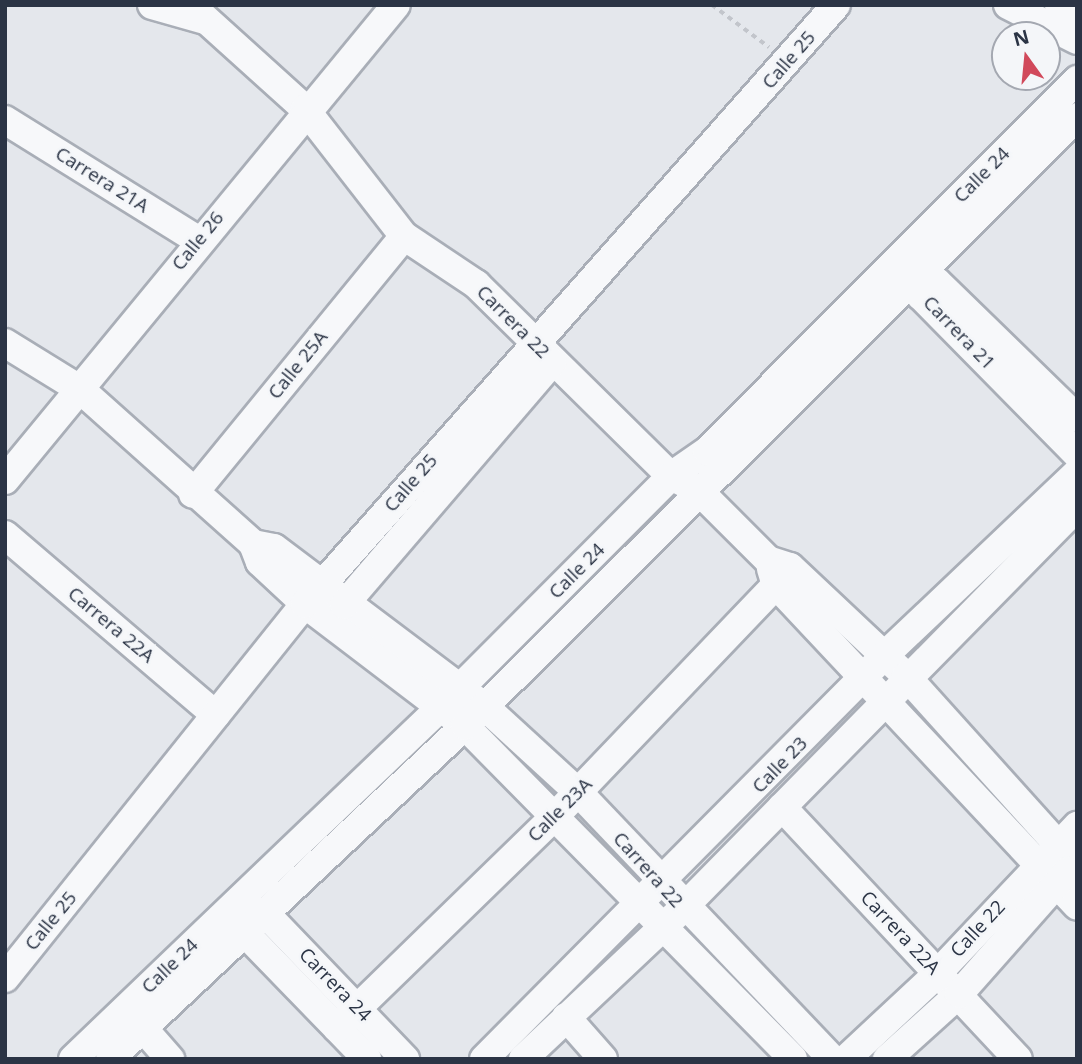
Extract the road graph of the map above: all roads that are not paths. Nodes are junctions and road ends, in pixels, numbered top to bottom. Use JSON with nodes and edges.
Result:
{"nodes":[{"id":1,"x":152,"y":5,"type":"edge"},
{"id":2,"x":396,"y":5,"type":"edge"},
{"id":3,"x":836,"y":5,"type":"edge"},
{"id":4,"x":1008,"y":5,"type":"edge"},
{"id":5,"x":1059,"y":5,"type":"edge"},
{"id":6,"x":197,"y":13,"type":"edge"},
{"id":7,"x":1077,"y":14,"type":"edge"},
{"id":8,"x":1077,"y":40,"type":"edge"},
{"id":9,"x":1077,"y":80,"type":"edge"},
{"id":10,"x":305,"y":109,"type":"junction"},
{"id":11,"x":1077,"y":117,"type":"edge"},
{"id":12,"x":5,"y":120,"type":"edge"},
{"id":13,"x":404,"y":236,"type":"junction"},
{"id":14,"x":198,"y":240,"type":"junction"},
{"id":15,"x":915,"y":274,"type":"junction"},
{"id":16,"x":5,"y":343,"type":"edge"},
{"id":17,"x":542,"y":352,"type":"junction"},
{"id":18,"x":81,"y":390,"type":"junction"},
{"id":19,"x":1077,"y":418,"type":"edge"},
{"id":20,"x":1077,"y":454,"type":"edge"},
{"id":21,"x":1077,"y":474,"type":"edge"},
{"id":22,"x":671,"y":476,"type":"junction"},
{"id":23,"x":5,"y":480,"type":"edge"},
{"id":24,"x":697,"y":489,"type":"junction"},
{"id":25,"x":193,"y":494,"type":"junction"},
{"id":26,"x":1077,"y":507,"type":"edge"},
{"id":27,"x":5,"y":535,"type":"edge"},
{"id":28,"x":772,"y":572,"type":"junction"},
{"id":29,"x":312,"y":596,"type":"junction"},
{"id":30,"x":344,"y":605,"type":"junction"},
{"id":31,"x":884,"y":656,"type":"junction"},
{"id":32,"x":906,"y":676,"type":"junction"},
{"id":33,"x":865,"y":677,"type":"junction"},
{"id":34,"x":451,"y":698,"type":"junction"},
{"id":35,"x":884,"y":699,"type":"junction"},
{"id":36,"x":216,"y":715,"type":"junction"},
{"id":37,"x":474,"y":716,"type":"junction"},
{"id":38,"x":578,"y":792,"type":"junction"},
{"id":39,"x":782,"y":807,"type":"junction"},
{"id":40,"x":557,"y":814,"type":"junction"},
{"id":41,"x":1073,"y":852,"type":"edge"},
{"id":42,"x":1047,"y":875,"type":"junction"},
{"id":43,"x":653,"y":895,"type":"junction"},
{"id":44,"x":1077,"y":906,"type":"edge"},
{"id":45,"x":264,"y":912,"type":"junction"},
{"id":46,"x":673,"y":917,"type":"junction"},
{"id":47,"x":244,"y":932,"type":"junction"},
{"id":48,"x":937,"y":974,"type":"junction"},
{"id":49,"x":5,"y":978,"type":"edge"},
{"id":50,"x":958,"y":995,"type":"junction"},
{"id":51,"x":566,"y":1017,"type":"junction"},
{"id":52,"x":347,"y":1018,"type":"junction"},
{"id":53,"x":142,"y":1027,"type":"junction"},
{"id":54,"x":73,"y":1059,"type":"edge"},
{"id":55,"x":110,"y":1059,"type":"edge"},
{"id":56,"x":170,"y":1059,"type":"edge"},
{"id":57,"x":368,"y":1059,"type":"edge"},
{"id":58,"x":405,"y":1059,"type":"edge"},
{"id":59,"x":484,"y":1059,"type":"edge"},
{"id":60,"x":523,"y":1059,"type":"edge"},
{"id":61,"x":603,"y":1059,"type":"edge"},
{"id":62,"x":793,"y":1059,"type":"edge"},
{"id":63,"x":832,"y":1059,"type":"edge"},
{"id":64,"x":846,"y":1059,"type":"edge"},
{"id":65,"x":887,"y":1059,"type":"edge"},
{"id":66,"x":1018,"y":1059,"type":"edge"}],
"edges":[{"from":1,"to":6,"type":"street"},
{"from":2,"to":10,"type":"street","name":"Calle 26"},
{"from":3,"to":17,"type":"street","name":"Calle 25"},
{"from":4,"to":8,"type":"street"},
{"from":5,"to":7,"type":"street"},
{"from":6,"to":10,"type":"street","name":"Carrera 22"},
{"from":9,"to":22,"type":"street","name":"Calle 24"},
{"from":10,"to":13,"type":"street","name":"Carrera 22"},
{"from":10,"to":14,"type":"street","name":"Calle 26"},
{"from":11,"to":15,"type":"street","name":"Calle 24"},
{"from":12,"to":14,"type":"street","name":"Carrera 21A"},
{"from":13,"to":17,"type":"street","name":"Carrera 22"},
{"from":13,"to":25,"type":"street","name":"Calle 25A"},
{"from":14,"to":18,"type":"street","name":"Calle 26"},
{"from":15,"to":19,"type":"street","name":"Carrera 21"},
{"from":15,"to":20,"type":"street","name":"Carrera 21"},
{"from":15,"to":24,"type":"street","name":"Calle 24"},
{"from":16,"to":18,"type":"street","name":"Carrera 22"},
{"from":17,"to":22,"type":"street","name":"Carrera 22"},
{"from":17,"to":29,"type":"street","name":"Calle 25"},
{"from":17,"to":30,"type":"street"},
{"from":18,"to":23,"type":"street","name":"Calle 26"},
{"from":18,"to":25,"type":"street","name":"Carrera 22"},
{"from":21,"to":31,"type":"street","name":"Calle 23"},
{"from":22,"to":24,"type":"street","name":"Carrera 22"},
{"from":22,"to":34,"type":"street","name":"Calle 24"},
{"from":24,"to":28,"type":"street","name":"Carrera 22"},
{"from":24,"to":37,"type":"street","name":"Calle 24"},
{"from":25,"to":29,"type":"street","name":"Carrera 22"},
{"from":26,"to":32,"type":"street","name":"Calle 23"},
{"from":27,"to":36,"type":"street","name":"Carrera 22A"},
{"from":28,"to":31,"type":"street","name":"Carrera 22"},
{"from":28,"to":33,"type":"street","name":"Carrera 22"},
{"from":28,"to":38,"type":"street","name":"Calle 23A"},
{"from":29,"to":30,"type":"street","name":"Carrera 22"},
{"from":29,"to":34,"type":"street","name":"Carrera 22"},
{"from":29,"to":36,"type":"street","name":"Calle 25"},
{"from":30,"to":34,"type":"street","name":"Carrera 22"},
{"from":31,"to":32,"type":"street","name":"Carrera 22"},
{"from":31,"to":33,"type":"street","name":"Calle 23"},
{"from":32,"to":35,"type":"street","name":"Calle 23"},
{"from":32,"to":41,"type":"street","name":"Carrera 22"},
{"from":33,"to":35,"type":"street","name":"Carrera 22"},
{"from":33,"to":43,"type":"street","name":"Calle 23"},
{"from":34,"to":37,"type":"street","name":"Carrera 22"},
{"from":34,"to":54,"type":"street","name":"Calle 24"},
{"from":35,"to":39,"type":"street","name":"Calle 23"},
{"from":35,"to":42,"type":"street","name":"Carrera 22"},
{"from":36,"to":49,"type":"street","name":"Calle 25"},
{"from":37,"to":38,"type":"street","name":"Carrera 22"},
{"from":37,"to":40,"type":"street","name":"Carrera 22"},
{"from":37,"to":45,"type":"street","name":"Calle 24"},
{"from":38,"to":40,"type":"street","name":"Calle 23A"},
{"from":38,"to":43,"type":"street","name":"Carrera 22"},
{"from":39,"to":46,"type":"street","name":"Calle 23"},
{"from":39,"to":48,"type":"street","name":"Carrera 22A"},
{"from":40,"to":43,"type":"street","name":"Carrera 22"},
{"from":40,"to":52,"type":"street","name":"Calle 23A"},
{"from":41,"to":42,"type":"street","name":"Calle 22"},
{"from":42,"to":44,"type":"street","name":"Carrera 22"},
{"from":42,"to":48,"type":"street","name":"Calle 22"},
{"from":42,"to":50,"type":"street","name":"Calle 22"},
{"from":43,"to":46,"type":"street","name":"Carrera 22"},
{"from":43,"to":59,"type":"street","name":"Calle 23"},
{"from":45,"to":47,"type":"street","name":"Calle 24"},
{"from":45,"to":52,"type":"street","name":"Carrera 24"},
{"from":46,"to":51,"type":"street","name":"Calle 23"},
{"from":46,"to":62,"type":"street","name":"Carrera 22"},
{"from":46,"to":63,"type":"street","name":"Carrera 22"},
{"from":47,"to":52,"type":"street","name":"Carrera 24"},
{"from":47,"to":53,"type":"street","name":"Calle 24"},
{"from":48,"to":50,"type":"street","name":"Carrera 22A"},
{"from":48,"to":64,"type":"street","name":"Calle 22"},
{"from":50,"to":65,"type":"street","name":"Calle 22"},
{"from":50,"to":66,"type":"street","name":"Carrera 22A"},
{"from":51,"to":60,"type":"street","name":"Calle 23"},
{"from":51,"to":61,"type":"street"},
{"from":52,"to":57,"type":"street","name":"Carrera 24"},
{"from":52,"to":58,"type":"street","name":"Carrera 24"},
{"from":53,"to":55,"type":"street","name":"Calle 24"},
{"from":53,"to":56,"type":"street"}]}
